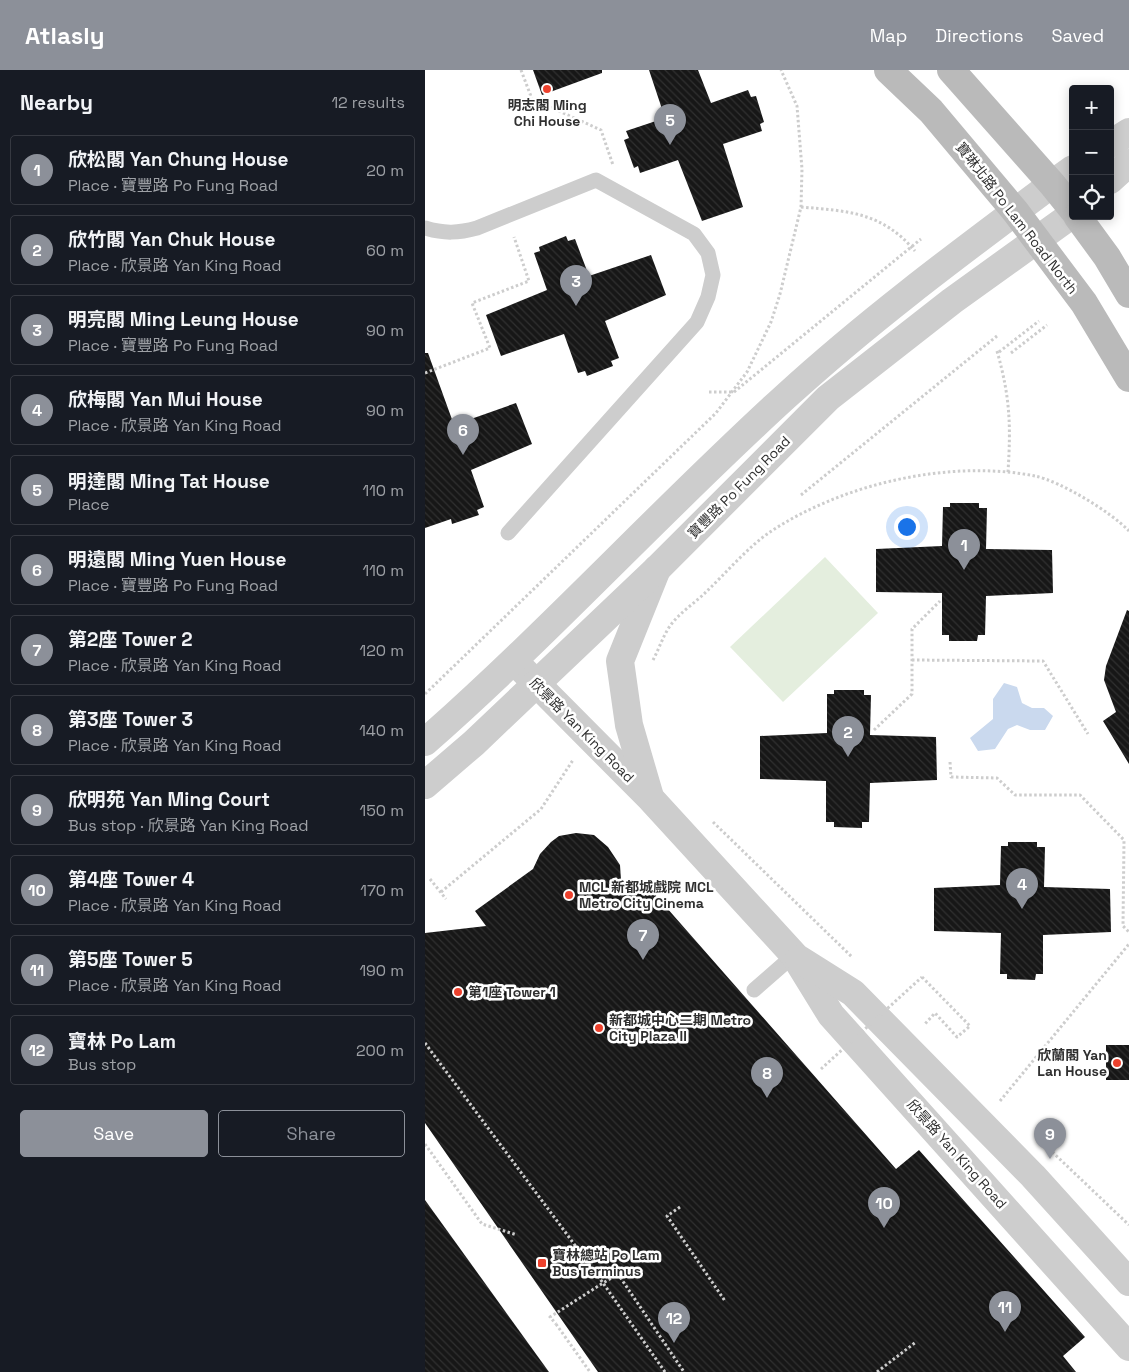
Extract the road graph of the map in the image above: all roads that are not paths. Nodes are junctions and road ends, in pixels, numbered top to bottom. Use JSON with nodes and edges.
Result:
{"nodes":[{"id":1,"x":888,"y":70,"type":"edge"},
{"id":2,"x":951,"y":70,"type":"edge"},
{"id":3,"x":1129,"y":132,"type":"edge"},
{"id":4,"x":1114,"y":141,"type":"edge"},
{"id":5,"x":1129,"y":163,"type":"edge"},
{"id":6,"x":1062,"y":176,"type":"edge"},
{"id":7,"x":1114,"y":176,"type":"edge"},
{"id":8,"x":1069,"y":199,"type":"edge"},
{"id":9,"x":1015,"y":211,"type":"junction"},
{"id":10,"x":1069,"y":215,"type":"edge"},
{"id":11,"x":1080,"y":220,"type":"edge"},
{"id":12,"x":425,"y":228,"type":"edge"},
{"id":13,"x":1037,"y":241,"type":"junction"},
{"id":14,"x":1129,"y":294,"type":"edge"},
{"id":15,"x":1129,"y":378,"type":"edge"},
{"id":16,"x":509,"y":532,"type":"dead end"},
{"id":17,"x":657,"y":569,"type":"junction"},
{"id":18,"x":514,"y":661,"type":"junction"},
{"id":19,"x":536,"y":683,"type":"junction"},
{"id":20,"x":425,"y":742,"type":"edge"},
{"id":21,"x":425,"y":785,"type":"edge"},
{"id":22,"x":651,"y":799,"type":"junction"},
{"id":23,"x":794,"y":955,"type":"junction"},
{"id":24,"x":753,"y":990,"type":"dead end"},
{"id":25,"x":1129,"y":1282,"type":"edge"},
{"id":26,"x":1129,"y":1346,"type":"edge"}],
"edges":[{"from":1,"to":9,"type":"main road","name":"寶琳北路 Po Lam Road North"},
{"from":2,"to":6,"type":"main road"},
{"from":3,"to":4,"type":"street"},
{"from":5,"to":7,"type":"street"},
{"from":6,"to":8,"type":"main road"},
{"from":6,"to":9,"type":"street"},
{"from":9,"to":13,"type":"main road","name":"寶琳北路 Po Lam Road North"},
{"from":9,"to":18,"type":"street"},
{"from":10,"to":13,"type":"street","name":"寶豐路 Po Fung Road"},
{"from":11,"to":14,"type":"main road"},
{"from":12,"to":16,"type":"lane"},
{"from":13,"to":15,"type":"main road","name":"寶琳北路 Po Lam Road North"},
{"from":13,"to":17,"type":"street","name":"寶豐路 Po Fung Road"},
{"from":17,"to":19,"type":"street","name":"寶豐路 Po Fung Road"},
{"from":17,"to":22,"type":"street","name":"欣景路 Yan King Road"},
{"from":18,"to":19,"type":"street","name":"欣景路 Yan King Road"},
{"from":18,"to":20,"type":"street"},
{"from":19,"to":21,"type":"street","name":"寶豐路 Po Fung Road"},
{"from":19,"to":22,"type":"street","name":"欣景路 Yan King Road"},
{"from":22,"to":23,"type":"street","name":"欣景路 Yan King Road"},
{"from":23,"to":24,"type":"lane"},
{"from":23,"to":25,"type":"street","name":"欣景路 Yan King Road"},
{"from":23,"to":26,"type":"street","name":"欣景路 Yan King Road"}]}
